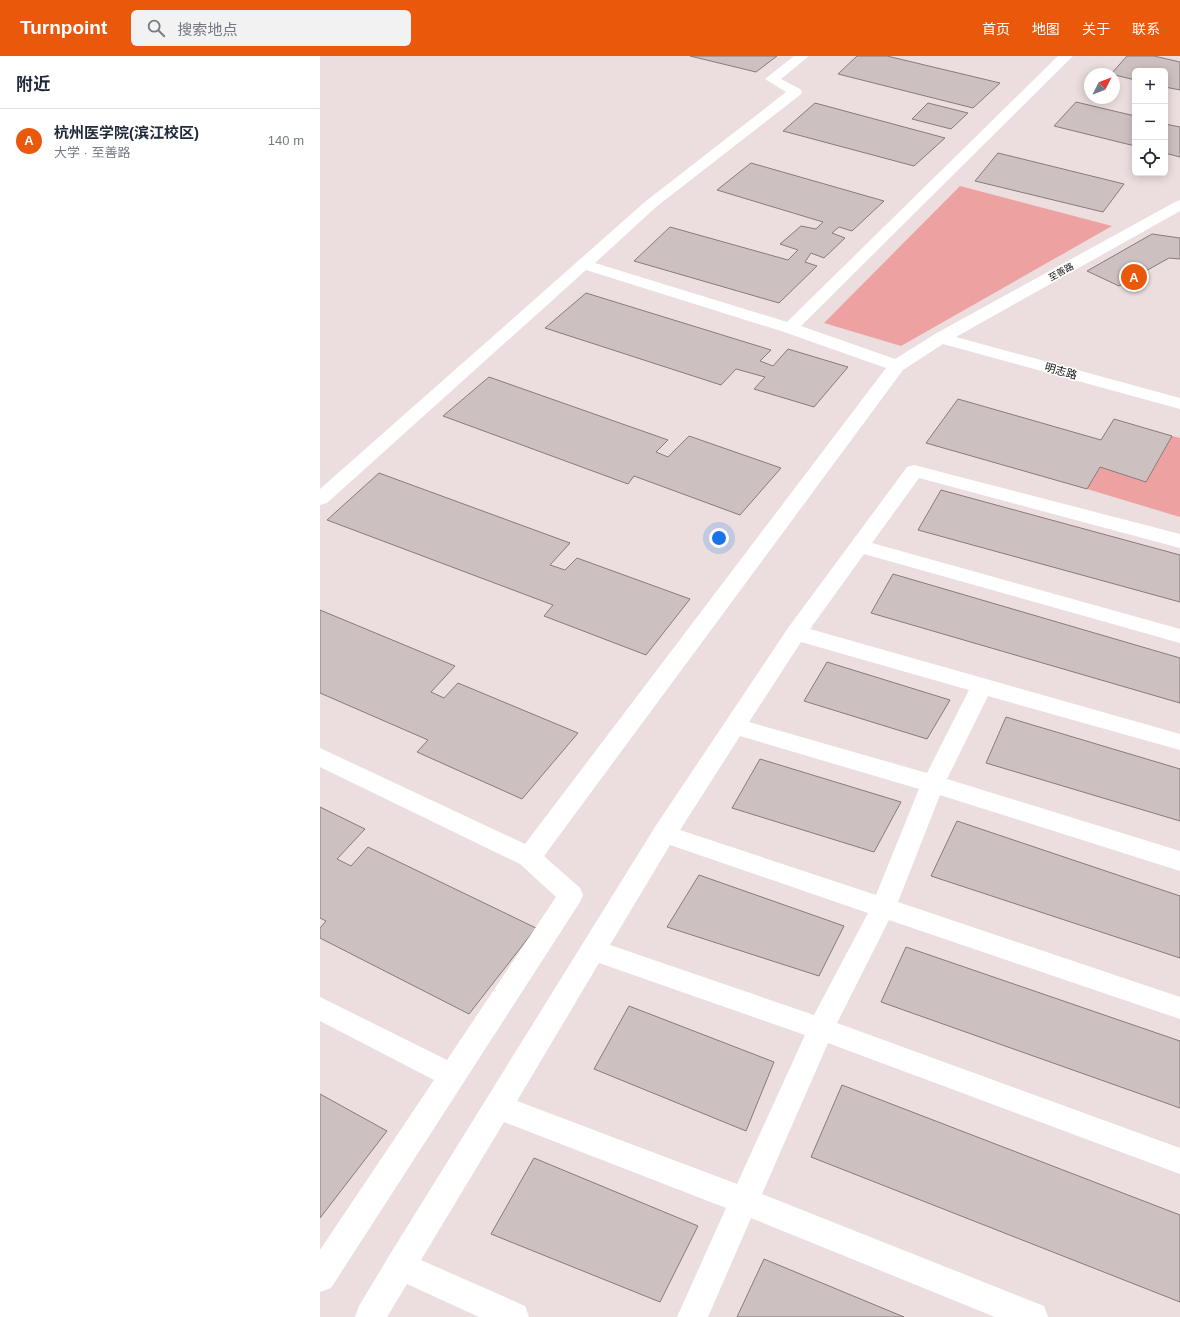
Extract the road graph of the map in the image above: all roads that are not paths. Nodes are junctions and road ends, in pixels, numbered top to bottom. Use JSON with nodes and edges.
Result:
{"nodes":[{"id":1,"x":802,"y":56,"type":"edge"},
{"id":2,"x":1066,"y":56,"type":"edge"},
{"id":3,"x":1180,"y":205,"type":"edge"},
{"id":4,"x":582,"y":264,"type":"junction"},
{"id":5,"x":790,"y":328,"type":"junction"},
{"id":6,"x":941,"y":338,"type":"junction"},
{"id":7,"x":897,"y":366,"type":"junction"},
{"id":8,"x":1180,"y":404,"type":"edge"},
{"id":9,"x":320,"y":498,"type":"edge"},
{"id":10,"x":1180,"y":541,"type":"edge"},
{"id":11,"x":859,"y":546,"type":"junction"},
{"id":12,"x":796,"y":633,"type":"junction"},
{"id":13,"x":1180,"y":636,"type":"edge"},
{"id":14,"x":982,"y":686,"type":"junction"},
{"id":15,"x":734,"y":726,"type":"junction"},
{"id":16,"x":1180,"y":742,"type":"edge"},
{"id":17,"x":320,"y":757,"type":"edge"},
{"id":18,"x":933,"y":784,"type":"junction"},
{"id":19,"x":664,"y":834,"type":"junction"},
{"id":20,"x":530,"y":857,"type":"junction"},
{"id":21,"x":1180,"y":861,"type":"edge"},
{"id":22,"x":883,"y":908,"type":"junction"},
{"id":23,"x":593,"y":950,"type":"junction"},
{"id":24,"x":320,"y":1008,"type":"edge"},
{"id":25,"x":1180,"y":1008,"type":"edge"},
{"id":26,"x":821,"y":1029,"type":"junction"},
{"id":27,"x":453,"y":1076,"type":"junction"},
{"id":28,"x":497,"y":1106,"type":"junction"},
{"id":29,"x":1180,"y":1161,"type":"edge"},
{"id":30,"x":745,"y":1201,"type":"junction"},
{"id":31,"x":400,"y":1266,"type":"junction"},
{"id":32,"x":320,"y":1277,"type":"edge"},
{"id":33,"x":370,"y":1317,"type":"edge"},
{"id":34,"x":514,"y":1317,"type":"edge"},
{"id":35,"x":692,"y":1317,"type":"edge"},
{"id":36,"x":1033,"y":1317,"type":"edge"}],
"edges":[{"from":1,"to":4,"type":"street"},
{"from":2,"to":5,"type":"street"},
{"from":3,"to":6,"type":"street","name":"至善路"},
{"from":4,"to":5,"type":"street"},
{"from":4,"to":9,"type":"street"},
{"from":5,"to":7,"type":"street"},
{"from":6,"to":7,"type":"street","name":"至善路"},
{"from":6,"to":8,"type":"street","name":"明志路"},
{"from":7,"to":20,"type":"street"},
{"from":10,"to":11,"type":"street"},
{"from":11,"to":12,"type":"street"},
{"from":11,"to":13,"type":"street"},
{"from":12,"to":14,"type":"street"},
{"from":12,"to":15,"type":"street"},
{"from":14,"to":16,"type":"street"},
{"from":14,"to":18,"type":"street"},
{"from":15,"to":18,"type":"street"},
{"from":15,"to":19,"type":"street"},
{"from":17,"to":20,"type":"street"},
{"from":18,"to":21,"type":"street"},
{"from":18,"to":22,"type":"street"},
{"from":19,"to":22,"type":"street"},
{"from":19,"to":23,"type":"street"},
{"from":20,"to":27,"type":"street"},
{"from":22,"to":25,"type":"street"},
{"from":22,"to":26,"type":"street"},
{"from":23,"to":26,"type":"street"},
{"from":23,"to":28,"type":"street"},
{"from":24,"to":27,"type":"street"},
{"from":26,"to":29,"type":"street"},
{"from":26,"to":30,"type":"street"},
{"from":27,"to":32,"type":"street"},
{"from":28,"to":30,"type":"street"},
{"from":28,"to":31,"type":"street"},
{"from":30,"to":35,"type":"street"},
{"from":30,"to":36,"type":"street"},
{"from":31,"to":33,"type":"street"},
{"from":31,"to":34,"type":"street"}]}
